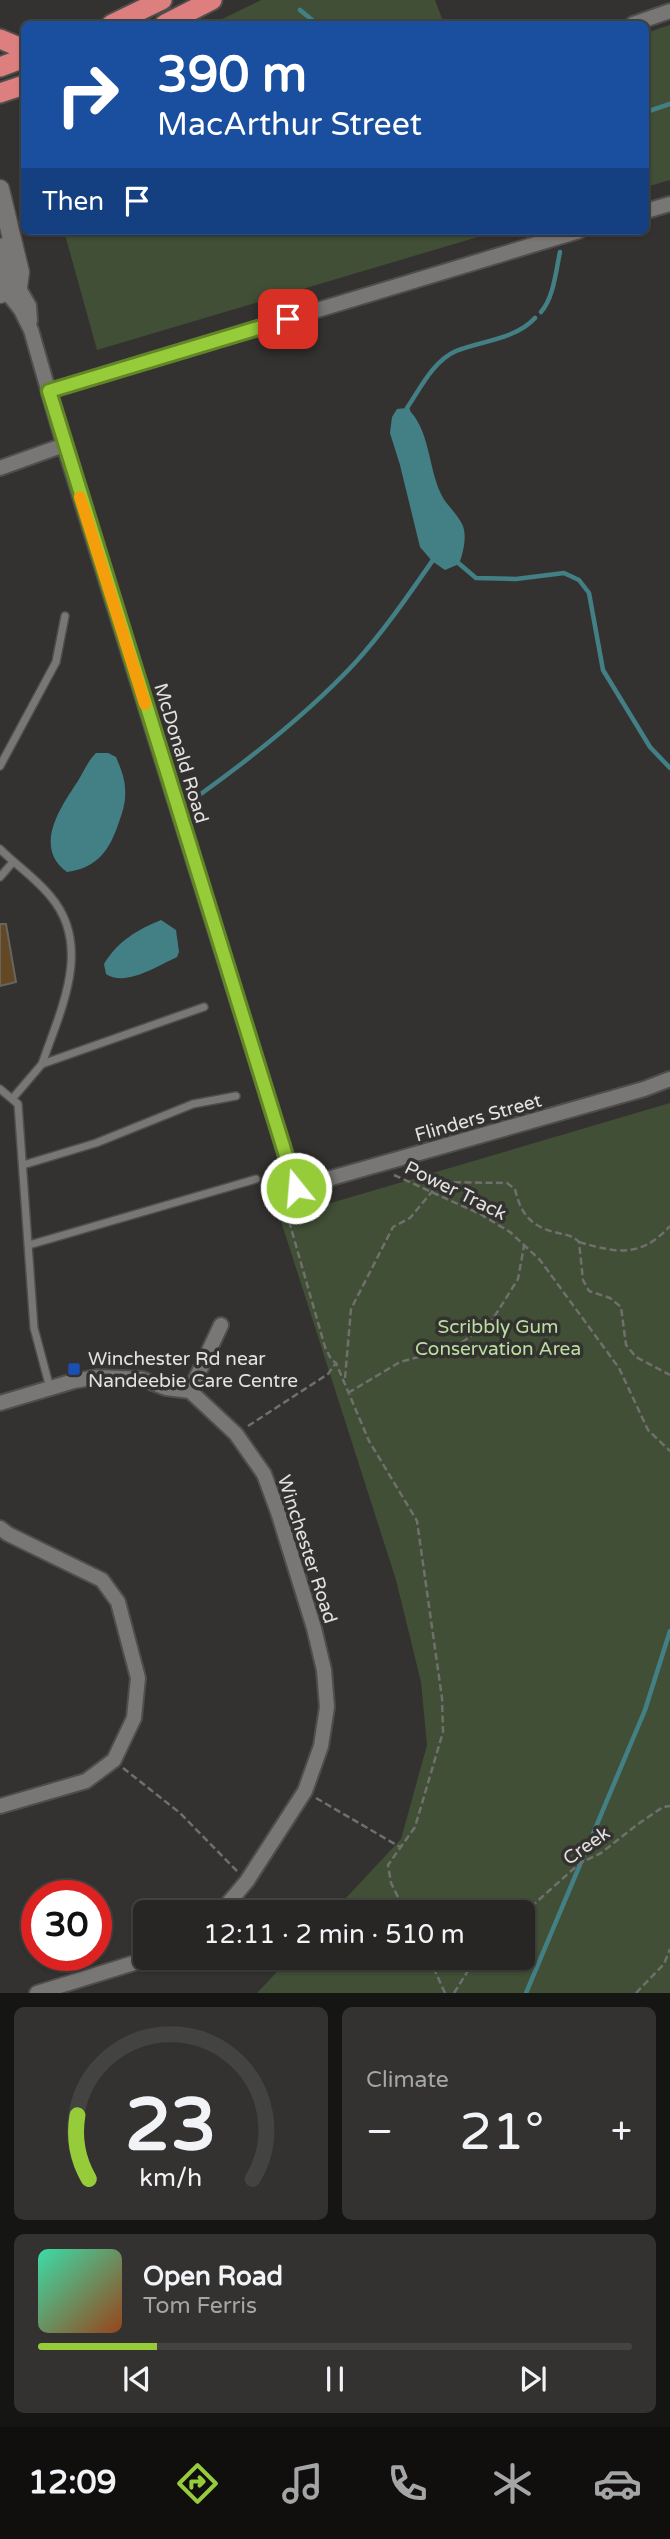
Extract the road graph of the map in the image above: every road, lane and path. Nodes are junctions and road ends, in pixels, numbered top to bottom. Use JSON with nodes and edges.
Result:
{"nodes":[{"id":1,"x":162,"y":0,"type":"edge"},
{"id":2,"x":212,"y":0,"type":"edge"},
{"id":3,"x":670,"y":11,"type":"edge"},
{"id":4,"x":118,"y":21,"type":"edge"},
{"id":5,"x":171,"y":21,"type":"edge"},
{"id":6,"x":642,"y":21,"type":"edge"},
{"id":7,"x":0,"y":39,"type":"edge"},
{"id":8,"x":21,"y":48,"type":"edge"},
{"id":9,"x":21,"y":59,"type":"edge"},
{"id":10,"x":0,"y":67,"type":"edge"},
{"id":11,"x":21,"y":86,"type":"edge"},
{"id":12,"x":0,"y":93,"type":"edge"},
{"id":13,"x":0,"y":189,"type":"edge"},
{"id":14,"x":670,"y":204,"type":"edge"},
{"id":15,"x":649,"y":210,"type":"edge"},
{"id":16,"x":0,"y":234,"type":"edge"},
{"id":17,"x":566,"y":235,"type":"edge"},
{"id":18,"x":8,"y":291,"type":"edge"},
{"id":19,"x":49,"y":391,"type":"junction"},
{"id":20,"x":64,"y":445,"type":"junction"},
{"id":21,"x":0,"y":468,"type":"edge"},
{"id":22,"x":65,"y":615,"type":"dead end"},
{"id":23,"x":0,"y":766,"type":"edge"},
{"id":24,"x":0,"y":849,"type":"edge"},
{"id":25,"x":13,"y":862,"type":"junction"},
{"id":26,"x":0,"y":877,"type":"edge"},
{"id":27,"x":204,"y":1007,"type":"dead end"},
{"id":28,"x":42,"y":1064,"type":"junction"},
{"id":29,"x":670,"y":1079,"type":"edge"},
{"id":30,"x":0,"y":1089,"type":"edge"},
{"id":31,"x":236,"y":1096,"type":"dead end"},
{"id":32,"x":12,"y":1099,"type":"junction"},
{"id":33,"x":23,"y":1165,"type":"junction"},
{"id":34,"x":369,"y":1167,"type":"junction"},
{"id":35,"x":256,"y":1179,"type":"dead end"},
{"id":36,"x":296,"y":1188,"type":"junction"},
{"id":37,"x":431,"y":1190,"type":"junction"},
{"id":38,"x":670,"y":1226,"type":"edge"},
{"id":39,"x":579,"y":1242,"type":"junction"},
{"id":40,"x":29,"y":1245,"type":"junction"},
{"id":41,"x":524,"y":1245,"type":"junction"},
{"id":42,"x":221,"y":1325,"type":"dead end"},
{"id":43,"x":336,"y":1363,"type":"junction"},
{"id":44,"x":670,"y":1375,"type":"edge"},
{"id":45,"x":344,"y":1381,"type":"junction"},
{"id":46,"x":50,"y":1388,"type":"junction"},
{"id":47,"x":190,"y":1391,"type":"junction"},
{"id":48,"x":348,"y":1393,"type":"junction"},
{"id":49,"x":0,"y":1404,"type":"edge"},
{"id":50,"x":236,"y":1434,"type":"junction"},
{"id":51,"x":670,"y":1451,"type":"edge"},
{"id":52,"x":3,"y":1536,"type":"edge"},
{"id":53,"x":114,"y":1760,"type":"junction"},
{"id":54,"x":304,"y":1791,"type":"junction"},
{"id":55,"x":0,"y":1806,"type":"edge"},
{"id":56,"x":670,"y":1806,"type":"edge"},
{"id":57,"x":400,"y":1847,"type":"junction"},
{"id":58,"x":247,"y":1881,"type":"junction"},
{"id":59,"x":231,"y":1900,"type":"edge"},
{"id":60,"x":400,"y":1900,"type":"edge"},
{"id":61,"x":535,"y":1903,"type":"edge"},
{"id":62,"x":670,"y":1949,"type":"edge"},
{"id":63,"x":133,"y":1963,"type":"edge"},
{"id":64,"x":434,"y":1970,"type":"edge"},
{"id":65,"x":468,"y":1970,"type":"edge"},
{"id":66,"x":37,"y":1993,"type":"edge"},
{"id":67,"x":445,"y":1993,"type":"edge"},
{"id":68,"x":454,"y":1993,"type":"edge"},
{"id":69,"x":636,"y":1993,"type":"edge"}],
"edges":[{"from":1,"to":4,"type":"highway"},
{"from":2,"to":5,"type":"highway"},
{"from":3,"to":6,"type":"street"},
{"from":7,"to":8,"type":"highway"},
{"from":9,"to":10,"type":"highway"},
{"from":11,"to":12,"type":"highway"},
{"from":13,"to":18,"type":"street"},
{"from":14,"to":15,"type":"street"},
{"from":16,"to":18,"type":"street"},
{"from":17,"to":19,"type":"street"},
{"from":18,"to":19,"type":"street","name":"McDonald Road"},
{"from":19,"to":20,"type":"street","name":"McDonald Road"},
{"from":20,"to":21,"type":"street"},
{"from":20,"to":36,"type":"street","name":"McDonald Road"},
{"from":22,"to":23,"type":"lane"},
{"from":24,"to":25,"type":"lane"},
{"from":25,"to":26,"type":"lane"},
{"from":25,"to":28,"type":"lane"},
{"from":27,"to":28,"type":"lane"},
{"from":28,"to":32,"type":"lane"},
{"from":29,"to":34,"type":"street","name":"Flinders Street"},
{"from":30,"to":32,"type":"lane"},
{"from":31,"to":33,"type":"lane"},
{"from":32,"to":33,"type":"lane"},
{"from":33,"to":40,"type":"lane"},
{"from":34,"to":36,"type":"street","name":"Flinders Street"},
{"from":34,"to":37,"type":"path","name":"Power Track"},
{"from":35,"to":40,"type":"lane"},
{"from":36,"to":43,"type":"path"},
{"from":37,"to":39,"type":"path"},
{"from":37,"to":41,"type":"path","name":"Power Track"},
{"from":37,"to":45,"type":"path"},
{"from":38,"to":39,"type":"path"},
{"from":39,"to":44,"type":"path"},
{"from":40,"to":46,"type":"lane"},
{"from":41,"to":48,"type":"path"},
{"from":41,"to":51,"type":"path","name":"Power Track"},
{"from":42,"to":47,"type":"street"},
{"from":43,"to":45,"type":"path"},
{"from":43,"to":50,"type":"path"},
{"from":45,"to":48,"type":"path"},
{"from":46,"to":47,"type":"street"},
{"from":46,"to":49,"type":"street"},
{"from":47,"to":50,"type":"street","name":"Winchester Road"},
{"from":48,"to":57,"type":"path"},
{"from":50,"to":54,"type":"street","name":"Winchester Road"},
{"from":52,"to":53,"type":"street"},
{"from":53,"to":55,"type":"street"},
{"from":53,"to":58,"type":"path"},
{"from":54,"to":57,"type":"path"},
{"from":54,"to":58,"type":"street","name":"Winchester Road"},
{"from":56,"to":61,"type":"path","name":"Creek"},
{"from":57,"to":60,"type":"path"},
{"from":58,"to":59,"type":"street","name":"Winchester Road"},
{"from":62,"to":69,"type":"path"},
{"from":63,"to":66,"type":"street"},
{"from":64,"to":67,"type":"path"},
{"from":65,"to":68,"type":"path"}]}
